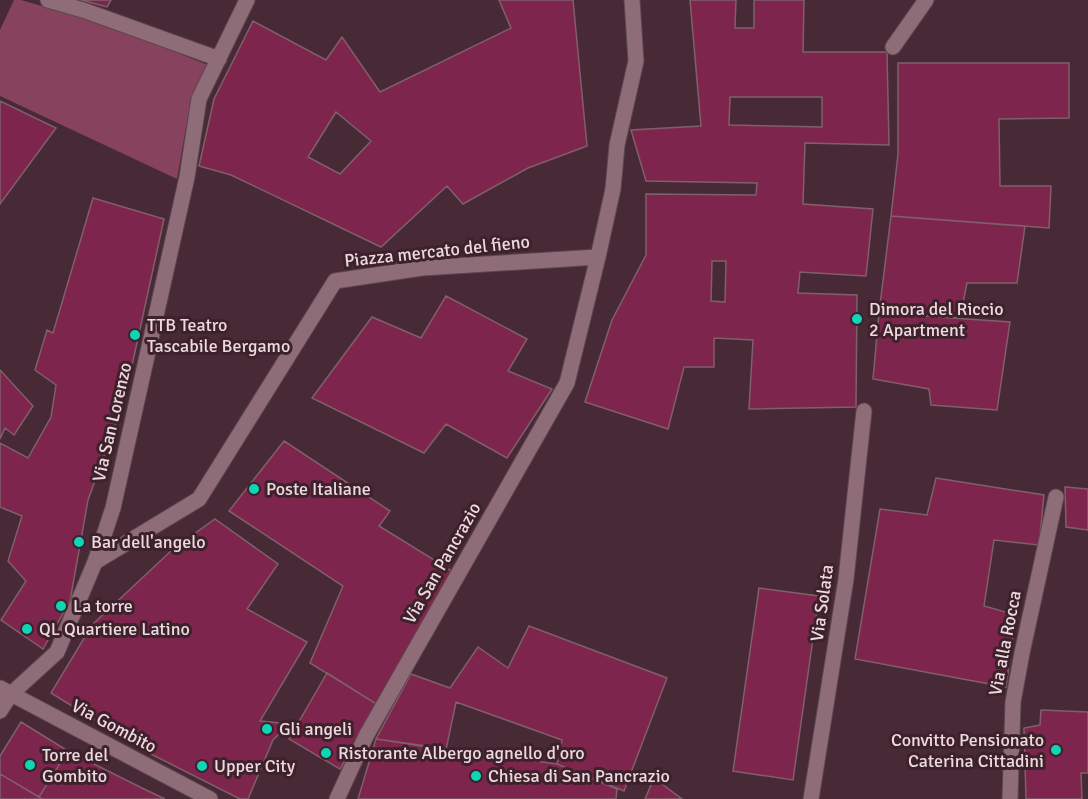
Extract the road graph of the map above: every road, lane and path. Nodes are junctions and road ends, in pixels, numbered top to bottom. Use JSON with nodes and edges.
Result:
{"nodes":[{"id":1,"x":48,"y":0,"type":"edge"},
{"id":2,"x":247,"y":0,"type":"edge"},
{"id":3,"x":632,"y":0,"type":"edge"},
{"id":4,"x":926,"y":0,"type":"edge"},
{"id":5,"x":893,"y":47,"type":"dead end"},
{"id":6,"x":219,"y":59,"type":"junction"},
{"id":7,"x":598,"y":257,"type":"junction"},
{"id":8,"x":864,"y":411,"type":"dead end"},
{"id":9,"x":1056,"y":496,"type":"dead end"},
{"id":10,"x":95,"y":562,"type":"junction"},
{"id":11,"x":5,"y":691,"type":"edge"},
{"id":12,"x":0,"y":711,"type":"edge"},
{"id":13,"x":210,"y":799,"type":"edge"},
{"id":14,"x":337,"y":799,"type":"edge"},
{"id":15,"x":811,"y":799,"type":"edge"},
{"id":16,"x":1010,"y":799,"type":"edge"}],
"edges":[{"from":1,"to":6,"type":"street"},
{"from":2,"to":6,"type":"street","name":"Via San Lorenzo"},
{"from":3,"to":7,"type":"street"},
{"from":4,"to":5,"type":"street"},
{"from":6,"to":10,"type":"street","name":"Via San Lorenzo"},
{"from":7,"to":10,"type":"street","name":"Piazza mercato del fieno"},
{"from":7,"to":14,"type":"street","name":"Via San Pancrazio"},
{"from":8,"to":15,"type":"street","name":"Via Solata"},
{"from":9,"to":16,"type":"street","name":"Via alla Rocca"},
{"from":10,"to":11,"type":"street","name":"Via San Lorenzo"},
{"from":11,"to":12,"type":"street","name":"Via San Lorenzo"},
{"from":11,"to":13,"type":"street","name":"Via Gombito"}]}
